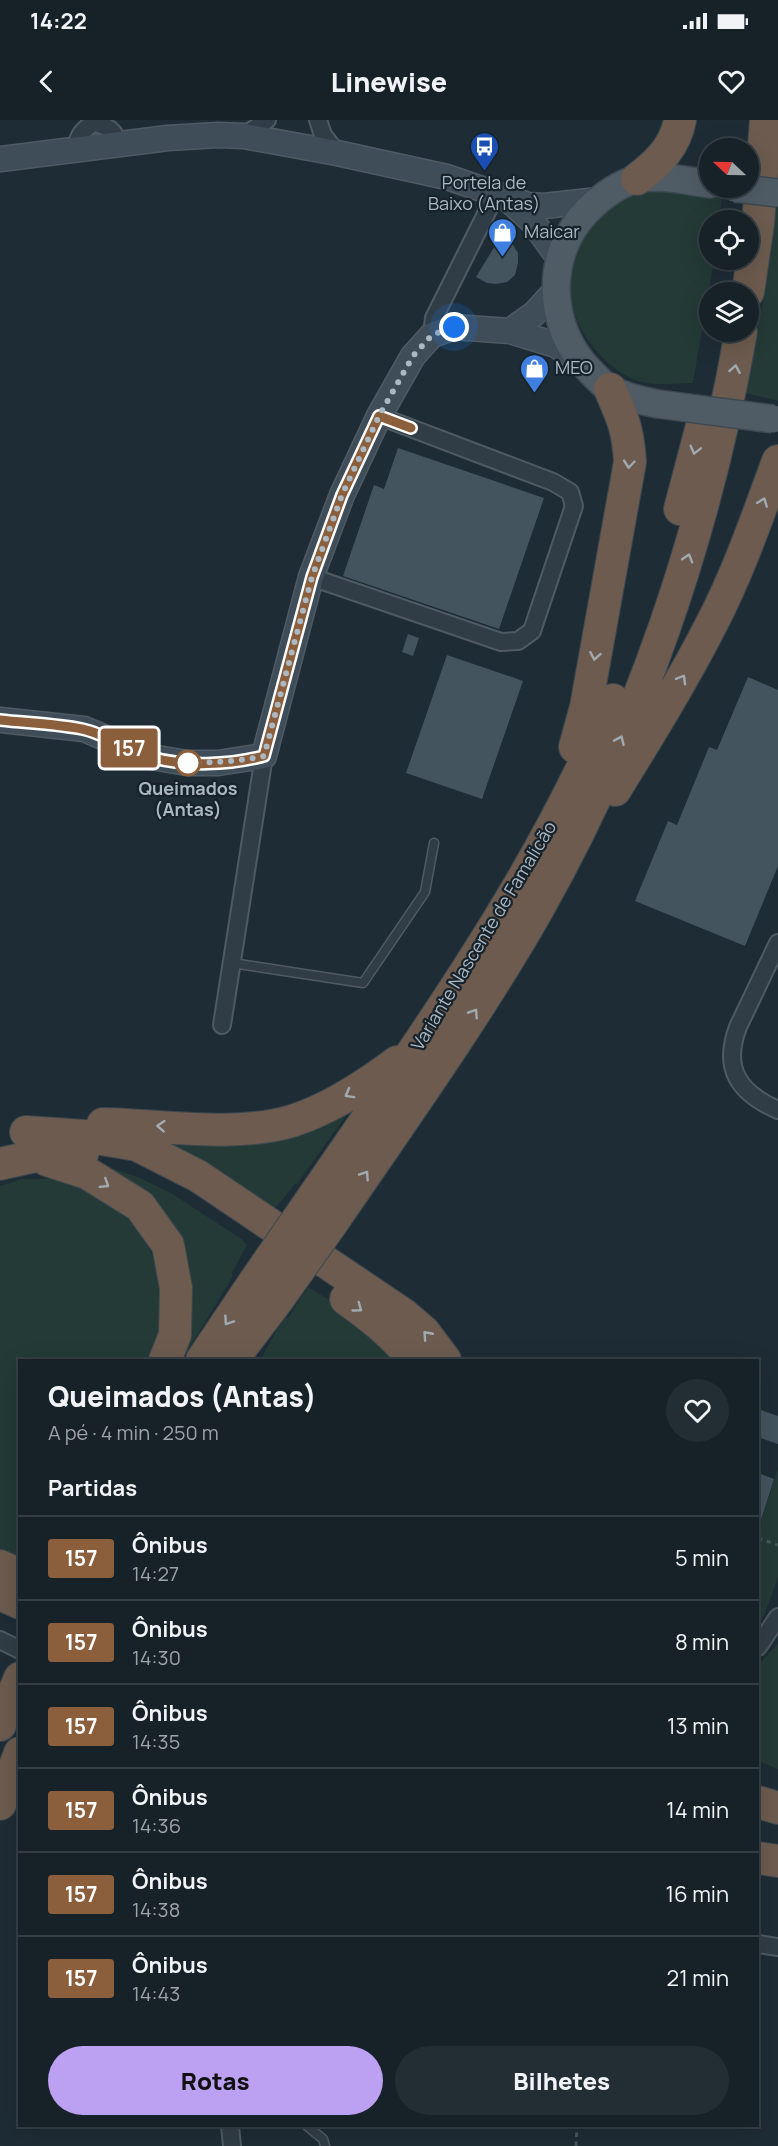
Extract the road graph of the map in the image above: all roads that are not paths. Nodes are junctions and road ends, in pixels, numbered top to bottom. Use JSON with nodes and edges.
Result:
{"nodes":[{"id":1,"x":267,"y":120,"type":"edge"},
{"id":2,"x":318,"y":120,"type":"edge"},
{"id":3,"x":681,"y":120,"type":"edge"},
{"id":4,"x":746,"y":120,"type":"edge"},
{"id":5,"x":766,"y":120,"type":"edge"},
{"id":6,"x":94,"y":121,"type":"edge"},
{"id":7,"x":244,"y":136,"type":"junction"},
{"id":8,"x":744,"y":138,"type":"edge"},
{"id":9,"x":118,"y":144,"type":"junction"},
{"id":10,"x":78,"y":149,"type":"junction"},
{"id":11,"x":337,"y":153,"type":"junction"},
{"id":12,"x":0,"y":159,"type":"edge"},
{"id":13,"x":637,"y":179,"type":"junction"},
{"id":14,"x":699,"y":183,"type":"edge"},
{"id":15,"x":759,"y":191,"type":"edge"},
{"id":16,"x":778,"y":193,"type":"edge"},
{"id":17,"x":502,"y":197,"type":"junction"},
{"id":18,"x":598,"y":200,"type":"junction"},
{"id":19,"x":559,"y":258,"type":"junction"},
{"id":20,"x":749,"y":282,"type":"edge"},
{"id":21,"x":556,"y":290,"type":"junction"},
{"id":22,"x":510,"y":331,"type":"junction"},
{"id":23,"x":432,"y":335,"type":"junction"},
{"id":24,"x":719,"y":342,"type":"edge"},
{"id":25,"x":739,"y":342,"type":"edge"},
{"id":26,"x":578,"y":360,"type":"junction"},
{"id":27,"x":610,"y":389,"type":"junction"},
{"id":28,"x":379,"y":416,"type":"junction"},
{"id":29,"x":776,"y":419,"type":"edge"},
{"id":30,"x":778,"y":461,"type":"edge"},
{"id":31,"x":312,"y":577,"type":"junction"},
{"id":32,"x":0,"y":720,"type":"edge"},
{"id":33,"x":264,"y":756,"type":"junction"},
{"id":34,"x":434,"y":843,"type":"dead end"},
{"id":35,"x":538,"y":851,"type":"junction"},
{"id":36,"x":539,"y":906,"type":"junction"},
{"id":37,"x":778,"y":943,"type":"edge"},
{"id":38,"x":232,"y":963,"type":"junction"},
{"id":39,"x":222,"y":1025,"type":"dead end"},
{"id":40,"x":414,"y":1049,"type":"junction"},
{"id":41,"x":778,"y":1110,"type":"edge"},
{"id":42,"x":19,"y":1143,"type":"edge"},
{"id":43,"x":0,"y":1164,"type":"edge"},
{"id":44,"x":320,"y":1214,"type":"junction"},
{"id":45,"x":267,"y":1290,"type":"junction"},
{"id":46,"x":165,"y":1359,"type":"edge"},
{"id":47,"x":203,"y":1359,"type":"edge"},
{"id":48,"x":232,"y":1359,"type":"edge"},
{"id":49,"x":246,"y":1359,"type":"edge"},
{"id":50,"x":412,"y":1359,"type":"edge"},
{"id":51,"x":444,"y":1359,"type":"edge"},
{"id":52,"x":0,"y":1566,"type":"edge"},
{"id":53,"x":18,"y":1574,"type":"edge"},
{"id":54,"x":0,"y":1594,"type":"edge"},
{"id":55,"x":18,"y":1602,"type":"edge"},
{"id":56,"x":778,"y":1617,"type":"edge"},
{"id":57,"x":0,"y":1640,"type":"edge"},
{"id":58,"x":759,"y":1646,"type":"edge"},
{"id":59,"x":18,"y":1649,"type":"edge"},
{"id":60,"x":18,"y":1680,"type":"edge"},
{"id":61,"x":0,"y":1725,"type":"edge"},
{"id":62,"x":18,"y":1758,"type":"edge"},
{"id":63,"x":759,"y":1802,"type":"edge"},
{"id":64,"x":0,"y":1804,"type":"edge"},
{"id":65,"x":778,"y":1808,"type":"edge"},
{"id":66,"x":759,"y":1858,"type":"edge"},
{"id":67,"x":778,"y":1861,"type":"edge"},
{"id":68,"x":759,"y":1944,"type":"edge"},
{"id":69,"x":778,"y":1947,"type":"edge"},
{"id":70,"x":230,"y":2127,"type":"edge"},
{"id":71,"x":308,"y":2127,"type":"edge"},
{"id":72,"x":232,"y":2146,"type":"edge"},
{"id":73,"x":325,"y":2146,"type":"edge"}],
"edges":[{"from":1,"to":7,"type":"street"},
{"from":2,"to":11,"type":"street"},
{"from":3,"to":13,"type":"highway"},
{"from":4,"to":8,"type":"highway"},
{"from":5,"to":20,"type":"highway"},
{"from":6,"to":9,"type":"street"},
{"from":6,"to":10,"type":"street"},
{"from":7,"to":9,"type":"street"},
{"from":7,"to":11,"type":"street"},
{"from":9,"to":10,"type":"street"},
{"from":10,"to":12,"type":"street"},
{"from":11,"to":17,"type":"street"},
{"from":13,"to":14,"type":"main road"},
{"from":13,"to":18,"type":"main road"},
{"from":15,"to":16,"type":"main road","bridge":true},
{"from":17,"to":18,"type":"street"},
{"from":17,"to":19,"type":"street"},
{"from":17,"to":23,"type":"street"},
{"from":18,"to":19,"type":"main road"},
{"from":19,"to":21,"type":"main road"},
{"from":21,"to":22,"type":"street"},
{"from":21,"to":26,"type":"main road"},
{"from":22,"to":23,"type":"street"},
{"from":22,"to":26,"type":"street"},
{"from":23,"to":28,"type":"street"},
{"from":24,"to":35,"type":"highway","name":"Variante Nascente de Famalicão","one_way":true},
{"from":36,"to":25,"type":"highway","name":"Variante Nascente de Famalicão","one_way":true},
{"from":26,"to":27,"type":"main road"},
{"from":27,"to":29,"type":"main road","bridge":true},
{"from":27,"to":35,"type":"highway","one_way":true},
{"from":28,"to":31,"type":"street"},
{"from":28,"to":31,"type":"street"},
{"from":36,"to":30,"type":"highway","one_way":true},
{"from":31,"to":33,"type":"street"},
{"from":32,"to":33,"type":"street"},
{"from":33,"to":38,"type":"street"},
{"from":34,"to":38,"type":"lane"},
{"from":35,"to":40,"type":"highway","name":"Variante Nascente de Famalicão"},
{"from":44,"to":36,"type":"highway","name":"Variante Nascente de Famalicão","one_way":true},
{"from":37,"to":41,"type":"street"},
{"from":38,"to":39,"type":"street"},
{"from":40,"to":42,"type":"highway","one_way":true},
{"from":40,"to":44,"type":"highway","name":"Variante Nascente de Famalicão"},
{"from":42,"to":43,"type":"highway"},
{"from":42,"to":46,"type":"highway","one_way":true},
{"from":42,"to":50,"type":"highway","one_way":true},
{"from":51,"to":42,"type":"highway","one_way":true},
{"from":44,"to":45,"type":"highway","name":"Variante Nascente de Famalicão","bridge":true},
{"from":45,"to":47,"type":"highway","name":"Variante Nascente de Famalicão","one_way":true},
{"from":45,"to":48,"type":"highway","name":"Variante Nascente de Famalicão"},
{"from":45,"to":49,"type":"highway"},
{"from":52,"to":53,"type":"highway"},
{"from":54,"to":55,"type":"highway"},
{"from":56,"to":58,"type":"street"},
{"from":57,"to":59,"type":"street"},
{"from":60,"to":61,"type":"highway"},
{"from":62,"to":64,"type":"highway"},
{"from":63,"to":65,"type":"highway"},
{"from":66,"to":67,"type":"highway"},
{"from":68,"to":69,"type":"street"},
{"from":70,"to":72,"type":"street"},
{"from":71,"to":73,"type":"lane"}]}
